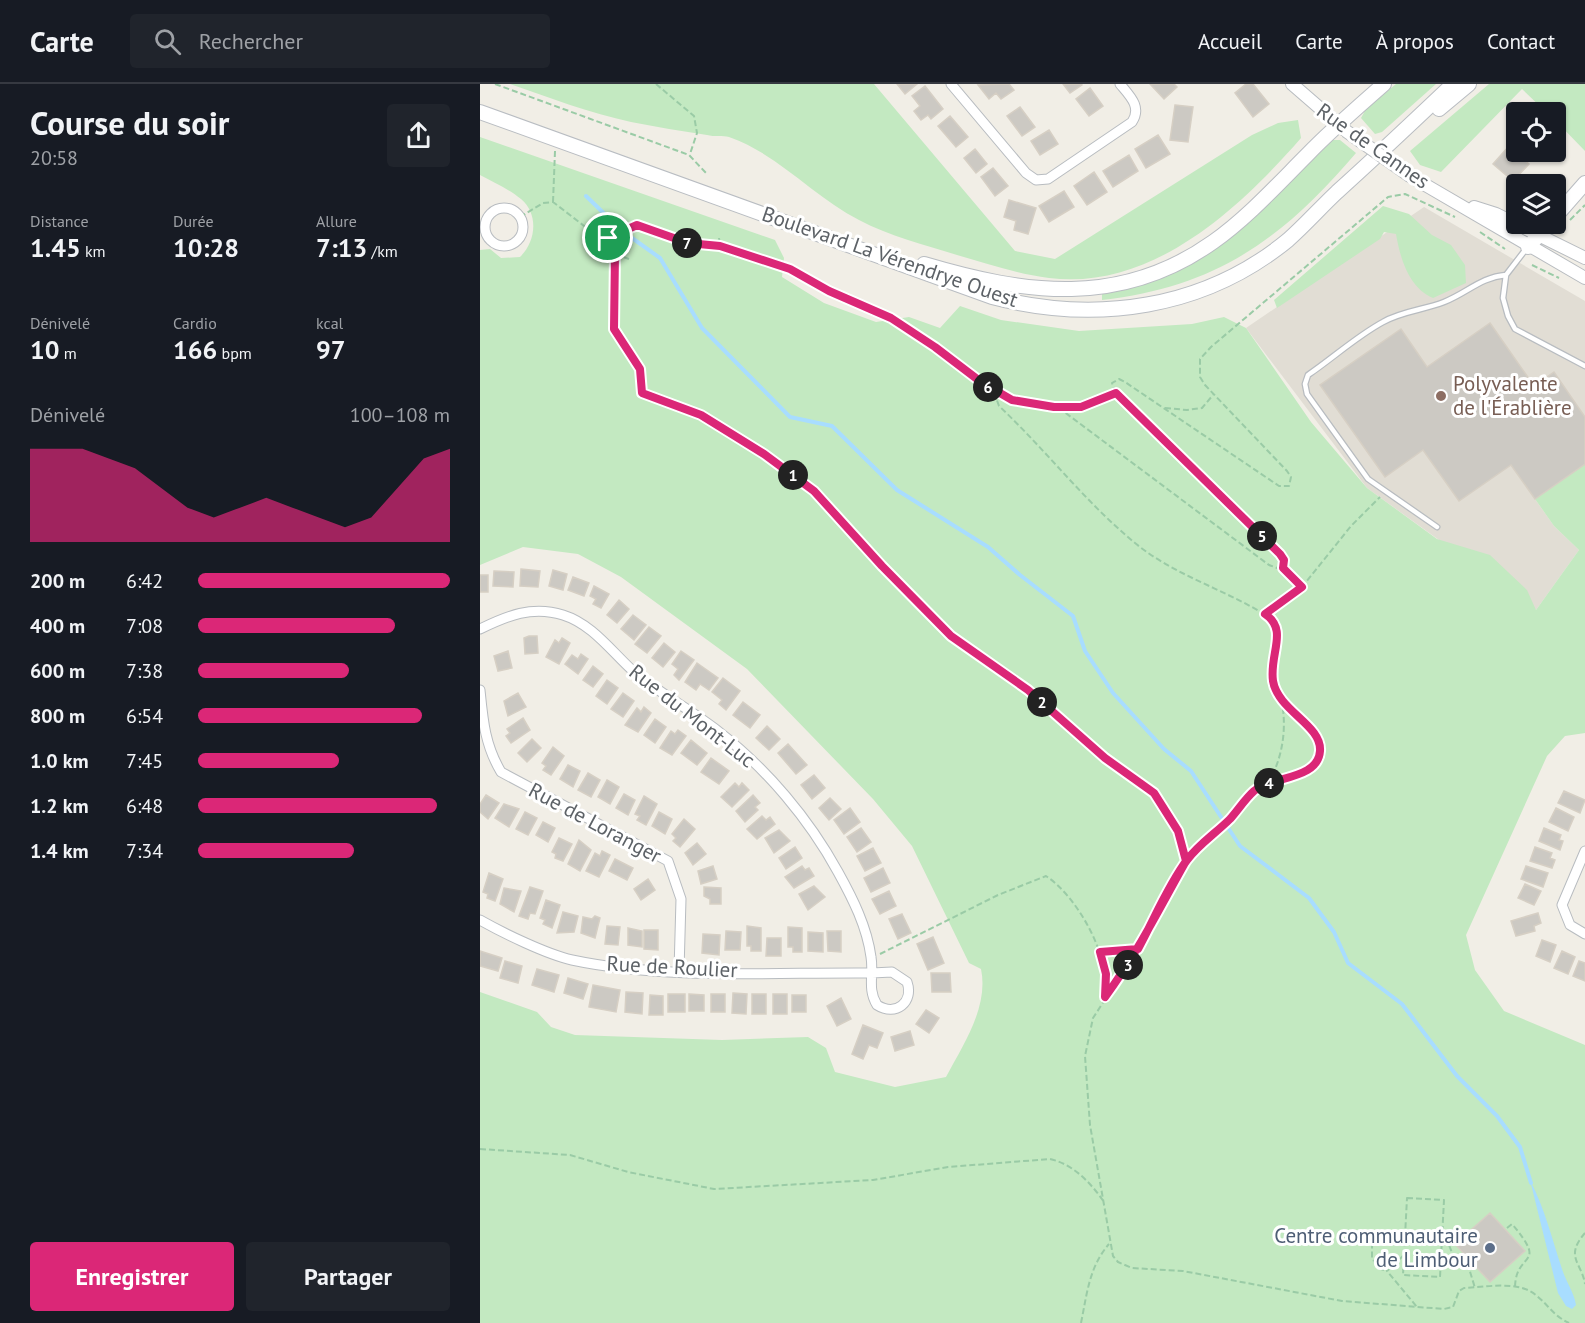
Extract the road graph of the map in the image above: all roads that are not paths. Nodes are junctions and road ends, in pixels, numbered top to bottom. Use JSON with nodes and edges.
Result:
{"nodes":[{"id":1,"x":951,"y":84,"type":"edge"},
{"id":2,"x":1120,"y":84,"type":"edge"},
{"id":3,"x":1292,"y":84,"type":"edge"},
{"id":4,"x":1384,"y":84,"type":"edge"},
{"id":5,"x":1453,"y":84,"type":"edge"},
{"id":6,"x":1469,"y":84,"type":"edge"},
{"id":7,"x":480,"y":112,"type":"edge"},
{"id":8,"x":1342,"y":127,"type":"junction"},
{"id":9,"x":1358,"y":173,"type":"junction"},
{"id":10,"x":1585,"y":183,"type":"edge"},
{"id":11,"x":1458,"y":203,"type":"junction"},
{"id":12,"x":1566,"y":205,"type":"edge"},
{"id":13,"x":1506,"y":219,"type":"edge"},
{"id":14,"x":482,"y":220,"type":"edge"},
{"id":15,"x":813,"y":230,"type":"junction"},
{"id":16,"x":1539,"y":234,"type":"joint"},
{"id":17,"x":1528,"y":247,"type":"junction"},
{"id":18,"x":1585,"y":258,"type":"edge"},
{"id":19,"x":1506,"y":275,"type":"junction"},
{"id":20,"x":1585,"y":278,"type":"edge"},
{"id":21,"x":1585,"y":366,"type":"edge"},
{"id":22,"x":1437,"y":527,"type":"dead end"},
{"id":23,"x":480,"y":629,"type":"edge"},
{"id":24,"x":480,"y":690,"type":"edge"},
{"id":25,"x":1585,"y":851,"type":"edge"},
{"id":26,"x":480,"y":920,"type":"edge"},
{"id":27,"x":1585,"y":934,"type":"edge"},
{"id":28,"x":679,"y":971,"type":"junction"},
{"id":29,"x":872,"y":973,"type":"junction"}],
"edges":[{"from":1,"to":2,"type":"street"},
{"from":3,"to":8,"type":"street","name":"Rue de Cannes"},
{"from":4,"to":8,"type":"main road"},
{"from":5,"to":9,"type":"main road","name":"Boulevard La Vérendrye Ouest"},
{"from":6,"to":9,"type":"main road"},
{"from":7,"to":15,"type":"main road","name":"Boulevard La Vérendrye Ouest"},
{"from":8,"to":11,"type":"street","name":"Rue de Cannes","bridge":true},
{"from":8,"to":15,"type":"main road"},
{"from":9,"to":15,"type":"main road","name":"Boulevard La Vérendrye Ouest"},
{"from":10,"to":12,"type":"main road"},
{"from":11,"to":13,"type":"street","name":"Rue de Cannes"},
{"from":11,"to":17,"type":"street","name":"Rue de Cannes"},
{"from":14,"to":14,"type":"street"},
{"from":16,"to":17,"type":"main road"},
{"from":16,"to":18,"type":"street","name":"Rue de Cannes"},
{"from":17,"to":19,"type":"lane"},
{"from":17,"to":20,"type":"street","name":"Rue de Cannes"},
{"from":19,"to":21,"type":"lane"},
{"from":19,"to":22,"type":"lane"},
{"from":23,"to":29,"type":"street","name":"Rue du Mont-Luc"},
{"from":24,"to":28,"type":"street","name":"Rue de Loranger"},
{"from":25,"to":27,"type":"street"},
{"from":26,"to":28,"type":"street","name":"Rue de Roulier"},
{"from":28,"to":29,"type":"street","name":"Rue de Roulier"},
{"from":29,"to":29,"type":"street","name":"Rue du Mont-Luc"}]}
